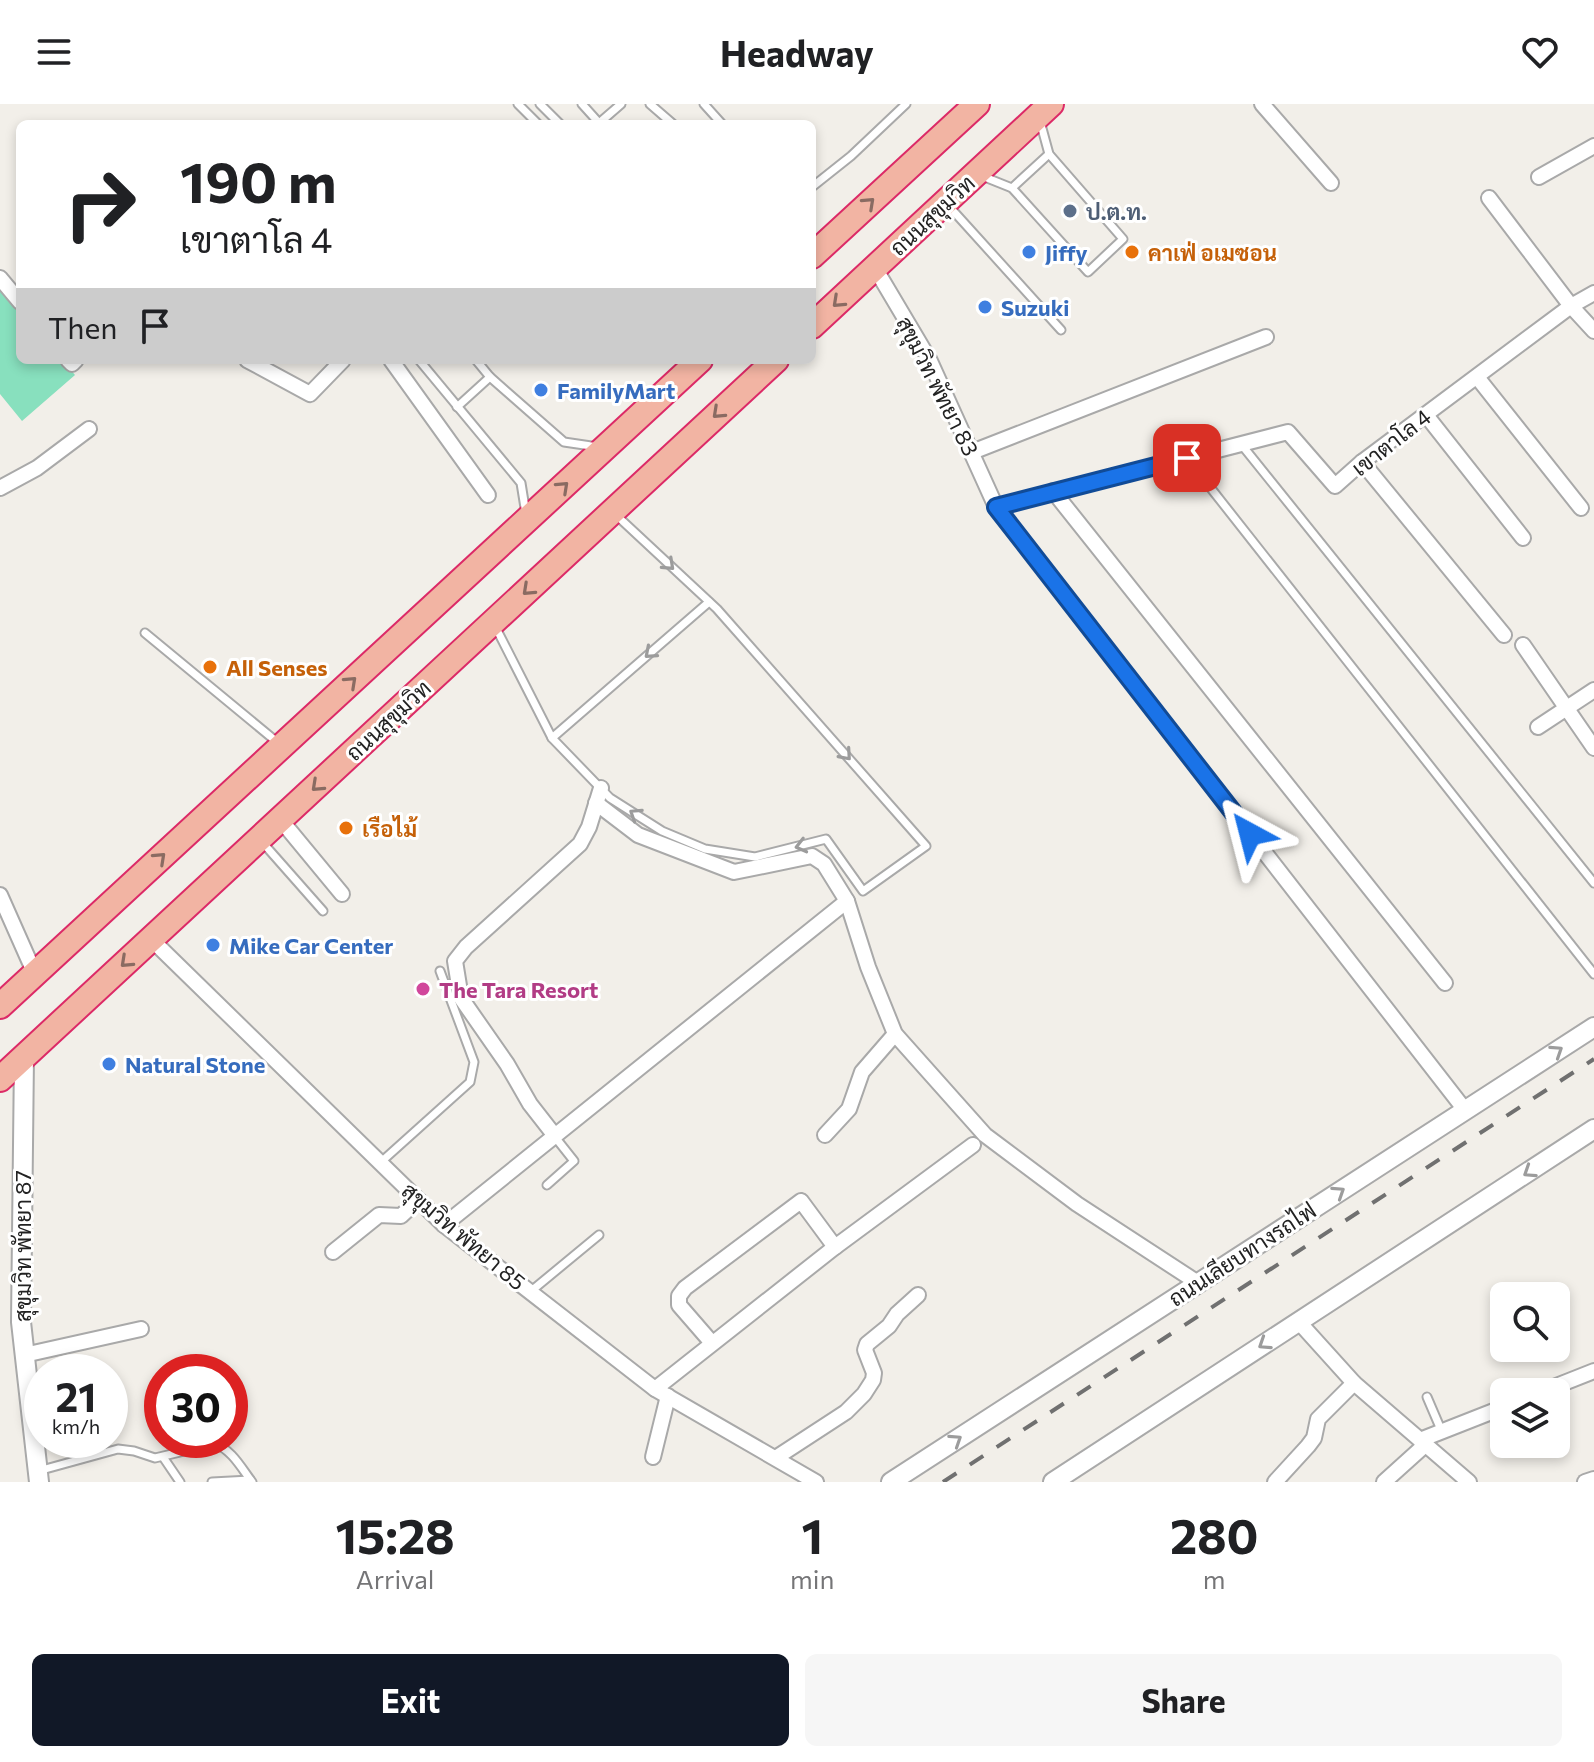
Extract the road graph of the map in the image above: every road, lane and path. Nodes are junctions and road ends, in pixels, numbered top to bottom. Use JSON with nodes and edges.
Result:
{"nodes":[{"id":1,"x":518,"y":104,"type":"edge"},
{"id":2,"x":540,"y":104,"type":"edge"},
{"id":3,"x":582,"y":104,"type":"edge"},
{"id":4,"x":621,"y":104,"type":"edge"},
{"id":5,"x":650,"y":104,"type":"edge"},
{"id":6,"x":704,"y":104,"type":"edge"},
{"id":7,"x":906,"y":104,"type":"edge"},
{"id":8,"x":977,"y":104,"type":"edge"},
{"id":9,"x":1262,"y":104,"type":"edge"},
{"id":10,"x":1045,"y":110,"type":"edge"},
{"id":11,"x":534,"y":120,"type":"edge"},
{"id":12,"x":556,"y":120,"type":"edge"},
{"id":13,"x":596,"y":120,"type":"edge"},
{"id":14,"x":603,"y":120,"type":"edge"},
{"id":15,"x":668,"y":120,"type":"edge"},
{"id":16,"x":718,"y":120,"type":"edge"},
{"id":17,"x":1594,"y":146,"type":"edge"},
{"id":18,"x":1049,"y":154,"type":"junction"},
{"id":19,"x":976,"y":174,"type":"junction"},
{"id":20,"x":1539,"y":177,"type":"dead end"},
{"id":21,"x":1331,"y":183,"type":"dead end"},
{"id":22,"x":816,"y":184,"type":"edge"},
{"id":23,"x":1012,"y":188,"type":"junction"},
{"id":24,"x":1489,"y":198,"type":"dead end"},
{"id":25,"x":945,"y":202,"type":"junction"},
{"id":26,"x":816,"y":252,"type":"edge"},
{"id":27,"x":875,"y":268,"type":"junction"},
{"id":28,"x":0,"y":278,"type":"edge"},
{"id":29,"x":1594,"y":293,"type":"edge"},
{"id":30,"x":16,"y":297,"type":"edge"},
{"id":31,"x":1571,"y":306,"type":"junction"},
{"id":32,"x":816,"y":322,"type":"edge"},
{"id":33,"x":1061,"y":330,"type":"dead end"},
{"id":34,"x":1594,"y":331,"type":"edge"},
{"id":35,"x":1266,"y":337,"type":"dead end"},
{"id":36,"x":254,"y":364,"type":"edge"},
{"id":37,"x":339,"y":364,"type":"edge"},
{"id":38,"x":394,"y":364,"type":"edge"},
{"id":39,"x":422,"y":364,"type":"edge"},
{"id":40,"x":479,"y":364,"type":"edge"},
{"id":41,"x":696,"y":364,"type":"edge"},
{"id":42,"x":772,"y":364,"type":"edge"},
{"id":43,"x":490,"y":377,"type":"junction"},
{"id":44,"x":1477,"y":377,"type":"junction"},
{"id":45,"x":457,"y":407,"type":"junction"},
{"id":46,"x":1426,"y":415,"type":"junction"},
{"id":47,"x":89,"y":429,"type":"dead end"},
{"id":48,"x":1241,"y":444,"type":"junction"},
{"id":49,"x":605,"y":447,"type":"junction"},
{"id":50,"x":972,"y":452,"type":"junction"},
{"id":51,"x":1187,"y":458,"type":"junction"},
{"id":52,"x":1362,"y":462,"type":"junction"},
{"id":53,"x":0,"y":488,"type":"edge"},
{"id":54,"x":1053,"y":491,"type":"junction"},
{"id":55,"x":488,"y":495,"type":"dead end"},
{"id":56,"x":996,"y":507,"type":"junction"},
{"id":57,"x":1581,"y":508,"type":"dead end"},
{"id":58,"x":612,"y":511,"type":"junction"},
{"id":59,"x":527,"y":520,"type":"junction"},
{"id":60,"x":1523,"y":538,"type":"dead end"},
{"id":61,"x":709,"y":602,"type":"junction"},
{"id":62,"x":493,"y":622,"type":"junction"},
{"id":63,"x":145,"y":633,"type":"dead end"},
{"id":64,"x":1504,"y":635,"type":"dead end"},
{"id":65,"x":1523,"y":645,"type":"dead end"},
{"id":66,"x":1594,"y":690,"type":"edge"},
{"id":67,"x":1567,"y":708,"type":"junction"},
{"id":68,"x":1538,"y":727,"type":"dead end"},
{"id":69,"x":552,"y":738,"type":"junction"},
{"id":70,"x":281,"y":746,"type":"junction"},
{"id":71,"x":1594,"y":748,"type":"edge"},
{"id":72,"x":598,"y":796,"type":"junction"},
{"id":73,"x":280,"y":819,"type":"junction"},
{"id":74,"x":259,"y":839,"type":"junction"},
{"id":75,"x":1594,"y":883,"type":"edge"},
{"id":76,"x":342,"y":894,"type":"dead end"},
{"id":77,"x":0,"y":895,"type":"edge"},
{"id":78,"x":847,"y":901,"type":"junction"},
{"id":79,"x":323,"y":911,"type":"dead end"},
{"id":80,"x":151,"y":939,"type":"junction"},
{"id":81,"x":440,"y":971,"type":"dead end"},
{"id":82,"x":35,"y":974,"type":"junction"},
{"id":83,"x":1594,"y":974,"type":"edge"},
{"id":84,"x":1445,"y":983,"type":"dead end"},
{"id":85,"x":0,"y":1006,"type":"edge"},
{"id":86,"x":1594,"y":1027,"type":"edge"},
{"id":87,"x":895,"y":1034,"type":"junction"},
{"id":88,"x":24,"y":1057,"type":"junction"},
{"id":89,"x":0,"y":1079,"type":"edge"},
{"id":90,"x":1465,"y":1110,"type":"junction"},
{"id":91,"x":1594,"y":1129,"type":"edge"},
{"id":92,"x":825,"y":1135,"type":"dead end"},
{"id":93,"x":555,"y":1136,"type":"junction"},
{"id":94,"x":973,"y":1145,"type":"dead end"},
{"id":95,"x":379,"y":1164,"type":"junction"},
{"id":96,"x":547,"y":1185,"type":"dead end"},
{"id":97,"x":418,"y":1200,"type":"junction"},
{"id":98,"x":444,"y":1225,"type":"junction"},
{"id":99,"x":599,"y":1235,"type":"dead end"},
{"id":100,"x":835,"y":1247,"type":"junction"},
{"id":101,"x":333,"y":1252,"type":"dead end"},
{"id":102,"x":1198,"y":1283,"type":"junction"},
{"id":103,"x":530,"y":1292,"type":"junction"},
{"id":104,"x":918,"y":1295,"type":"dead end"},
{"id":105,"x":1298,"y":1321,"type":"junction"},
{"id":106,"x":141,"y":1329,"type":"dead end"},
{"id":107,"x":712,"y":1343,"type":"junction"},
{"id":108,"x":28,"y":1354,"type":"edge"},
{"id":109,"x":24,"y":1355,"type":"edge"},
{"id":110,"x":1594,"y":1371,"type":"edge"},
{"id":111,"x":1570,"y":1381,"type":"edge"},
{"id":112,"x":1354,"y":1383,"type":"junction"},
{"id":113,"x":662,"y":1393,"type":"junction"},
{"id":114,"x":1427,"y":1397,"type":"dead end"},
{"id":115,"x":1490,"y":1413,"type":"edge"},
{"id":116,"x":1442,"y":1432,"type":"junction"},
{"id":117,"x":1423,"y":1442,"type":"junction"},
{"id":118,"x":144,"y":1455,"type":"edge"},
{"id":119,"x":653,"y":1457,"type":"dead end"},
{"id":120,"x":777,"y":1457,"type":"junction"},
{"id":121,"x":164,"y":1458,"type":"edge"},
{"id":122,"x":231,"y":1458,"type":"edge"},
{"id":123,"x":38,"y":1477,"type":"edge"},
{"id":124,"x":1594,"y":1479,"type":"edge"},
{"id":125,"x":251,"y":1481,"type":"edge"},
{"id":126,"x":180,"y":1482,"type":"edge"},
{"id":127,"x":212,"y":1482,"type":"edge"},
{"id":128,"x":816,"y":1482,"type":"edge"},
{"id":129,"x":891,"y":1482,"type":"edge"},
{"id":130,"x":1053,"y":1482,"type":"edge"},
{"id":131,"x":1275,"y":1482,"type":"edge"},
{"id":132,"x":1384,"y":1482,"type":"edge"},
{"id":133,"x":1469,"y":1482,"type":"edge"},
{"id":134,"x":1585,"y":1482,"type":"edge"}],
"edges":[{"from":1,"to":11,"type":"lane"},
{"from":2,"to":12,"type":"lane"},
{"from":3,"to":13,"type":"lane"},
{"from":4,"to":14,"type":"lane"},
{"from":5,"to":15,"type":"lane"},
{"from":6,"to":16,"type":"lane"},
{"from":7,"to":22,"type":"lane"},
{"from":26,"to":8,"type":"highway","one_way":true},
{"from":9,"to":21,"type":"street"},
{"from":10,"to":18,"type":"lane"},
{"from":10,"to":19,"type":"highway","name":"ถนนสุขุมวิท"},
{"from":17,"to":20,"type":"street"},
{"from":18,"to":23,"type":"lane"},
{"from":18,"to":23,"type":"lane"},
{"from":19,"to":23,"type":"lane"},
{"from":19,"to":25,"type":"highway","name":"ถนนสุขุมวิท"},
{"from":24,"to":31,"type":"street"},
{"from":25,"to":27,"type":"highway","name":"ถนนสุขุมวิท"},
{"from":25,"to":33,"type":"lane"},
{"from":27,"to":32,"type":"highway","name":"ถนนสุขุมวิท","one_way":true},
{"from":27,"to":50,"type":"street","name":"สุขุมวิท พัทยา 83"},
{"from":28,"to":30,"type":"street"},
{"from":29,"to":31,"type":"street","name":"เขาตาโล 4"},
{"from":31,"to":34,"type":"street"},
{"from":31,"to":44,"type":"street","name":"เขาตาโล 4"},
{"from":35,"to":50,"type":"street"},
{"from":36,"to":37,"type":"street"},
{"from":38,"to":55,"type":"street"},
{"from":39,"to":45,"type":"lane"},
{"from":40,"to":43,"type":"lane"},
{"from":41,"to":49,"type":"highway"},
{"from":42,"to":58,"type":"highway","name":"ถนนสุขุมวิท","one_way":true},
{"from":43,"to":45,"type":"lane"},
{"from":43,"to":49,"type":"lane"},
{"from":44,"to":46,"type":"street","name":"เขาตาโล 4"},
{"from":44,"to":57,"type":"street"},
{"from":45,"to":59,"type":"lane"},
{"from":46,"to":52,"type":"street","name":"เขาตาโล 4"},
{"from":46,"to":60,"type":"street"},
{"from":47,"to":53,"type":"street"},
{"from":48,"to":51,"type":"street","name":"เขาตาโล 4"},
{"from":48,"to":52,"type":"street","name":"เขาตาโล 4"},
{"from":48,"to":75,"type":"lane"},
{"from":59,"to":49,"type":"highway","one_way":true},
{"from":50,"to":56,"type":"street","name":"สุขุมวิท พัทยา 83"},
{"from":51,"to":54,"type":"street","name":"เขาตาโล 4"},
{"from":51,"to":83,"type":"lane"},
{"from":52,"to":64,"type":"street"},
{"from":54,"to":56,"type":"street","name":"เขาตาโล 4"},
{"from":54,"to":84,"type":"street"},
{"from":56,"to":90,"type":"street","name":"สุขุมวิท พัทยา 83"},
{"from":58,"to":61,"type":"lane","one_way":true},
{"from":58,"to":62,"type":"highway","name":"ถนนสุขุมวิท","one_way":true},
{"from":70,"to":59,"type":"highway","one_way":true},
{"from":61,"to":69,"type":"lane","one_way":true},
{"from":61,"to":72,"type":"lane","one_way":true},
{"from":62,"to":69,"type":"lane"},
{"from":62,"to":73,"type":"highway","name":"ถนนสุขุมวิท","one_way":true},
{"from":63,"to":70,"type":"lane"},
{"from":65,"to":67,"type":"street"},
{"from":66,"to":67,"type":"street"},
{"from":67,"to":68,"type":"street"},
{"from":67,"to":71,"type":"street"},
{"from":69,"to":72,"type":"lane"},
{"from":82,"to":70,"type":"highway","one_way":true},
{"from":72,"to":78,"type":"street"},
{"from":72,"to":93,"type":"street"},
{"from":73,"to":74,"type":"highway","name":"ถนนสุขุมวิท"},
{"from":73,"to":76,"type":"street"},
{"from":74,"to":79,"type":"lane"},
{"from":74,"to":80,"type":"highway","name":"ถนนสุขุมวิท"},
{"from":77,"to":82,"type":"street"},
{"from":78,"to":87,"type":"street"},
{"from":78,"to":93,"type":"street"},
{"from":80,"to":88,"type":"highway","name":"ถนนสุขุมวิท","one_way":true},
{"from":80,"to":95,"type":"street","name":"สุขุมวิท พัทยา 85"},
{"from":81,"to":95,"type":"lane"},
{"from":82,"to":85,"type":"highway"},
{"from":90,"to":86,"type":"street","name":"ถนนเลียบทางรถไฟ","one_way":true},
{"from":87,"to":92,"type":"street"},
{"from":87,"to":102,"type":"street"},
{"from":88,"to":89,"type":"highway","name":"ถนนสุขุมวิท"},
{"from":88,"to":109,"type":"street","name":"สุขุมวิท พัทยา 87"},
{"from":102,"to":90,"type":"street","name":"ถนนเลียบทางรถไฟ","one_way":true},
{"from":91,"to":105,"type":"street","one_way":true},
{"from":93,"to":96,"type":"lane"},
{"from":93,"to":98,"type":"street"},
{"from":94,"to":100,"type":"street"},
{"from":95,"to":97,"type":"street","name":"สุขุมวิท พัทยา 85"},
{"from":97,"to":98,"type":"street","name":"สุขุมวิท พัทยา 85"},
{"from":97,"to":101,"type":"street"},
{"from":98,"to":103,"type":"street","name":"สุขุมวิท พัทยา 85"},
{"from":99,"to":103,"type":"lane"},
{"from":100,"to":107,"type":"street"},
{"from":100,"to":107,"type":"street"},
{"from":129,"to":102,"type":"street","name":"ถนนเลียบทางรถไฟ","one_way":true},
{"from":103,"to":113,"type":"street","name":"สุขุมวิท พัทยา 85"},
{"from":104,"to":120,"type":"street"},
{"from":105,"to":112,"type":"street"},
{"from":105,"to":130,"type":"street","one_way":true},
{"from":106,"to":108,"type":"street"},
{"from":107,"to":113,"type":"street"},
{"from":110,"to":111,"type":"street"},
{"from":112,"to":117,"type":"street"},
{"from":112,"to":131,"type":"street"},
{"from":113,"to":119,"type":"street"},
{"from":113,"to":120,"type":"street","name":"สุขุมวิท พัทยา 85"},
{"from":114,"to":116,"type":"lane"},
{"from":115,"to":116,"type":"street"},
{"from":116,"to":117,"type":"street"},
{"from":117,"to":132,"type":"street"},
{"from":117,"to":133,"type":"street"},
{"from":118,"to":123,"type":"lane"},
{"from":120,"to":128,"type":"street","name":"สุขุมวิท พัทยา 85"},
{"from":121,"to":126,"type":"lane"},
{"from":122,"to":125,"type":"lane"},
{"from":124,"to":134,"type":"street"},
{"from":125,"to":127,"type":"lane"}]}
